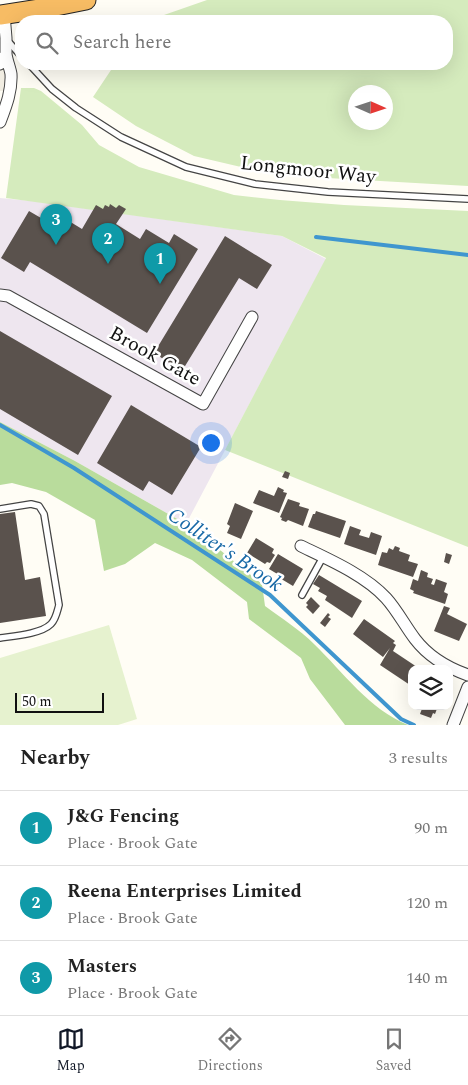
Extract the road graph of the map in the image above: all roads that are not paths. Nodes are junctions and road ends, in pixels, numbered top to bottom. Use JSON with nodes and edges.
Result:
{"nodes":[{"id":1,"x":86,"y":0,"type":"edge"},
{"id":2,"x":2,"y":15,"type":"edge"},
{"id":3,"x":6,"y":38,"type":"junction"},
{"id":4,"x":15,"y":49,"type":"edge"},
{"id":5,"x":3,"y":59,"type":"edge"},
{"id":6,"x":35,"y":70,"type":"edge"},
{"id":7,"x":0,"y":122,"type":"edge"},
{"id":8,"x":468,"y":199,"type":"edge"},
{"id":9,"x":0,"y":294,"type":"edge"},
{"id":10,"x":252,"y":317,"type":"dead end"},
{"id":11,"x":0,"y":508,"type":"edge"},
{"id":12,"x":301,"y":546,"type":"dead end"},
{"id":13,"x":323,"y":557,"type":"junction"},
{"id":14,"x":302,"y":595,"type":"dead end"},
{"id":15,"x":0,"y":638,"type":"edge"},
{"id":16,"x":468,"y":674,"type":"edge"},
{"id":17,"x":468,"y":687,"type":"edge"},
{"id":18,"x":453,"y":725,"type":"edge"}],
"edges":[{"from":1,"to":2,"type":"highway"},
{"from":2,"to":3,"type":"street"},
{"from":3,"to":4,"type":"lane"},
{"from":3,"to":5,"type":"street"},
{"from":5,"to":7,"type":"street"},
{"from":6,"to":8,"type":"lane","name":"Longmoor Way"},
{"from":9,"to":10,"type":"street","name":"Brook Gate"},
{"from":11,"to":15,"type":"lane"},
{"from":12,"to":13,"type":"street"},
{"from":13,"to":14,"type":"lane"},
{"from":13,"to":16,"type":"street"},
{"from":17,"to":18,"type":"street"}]}
